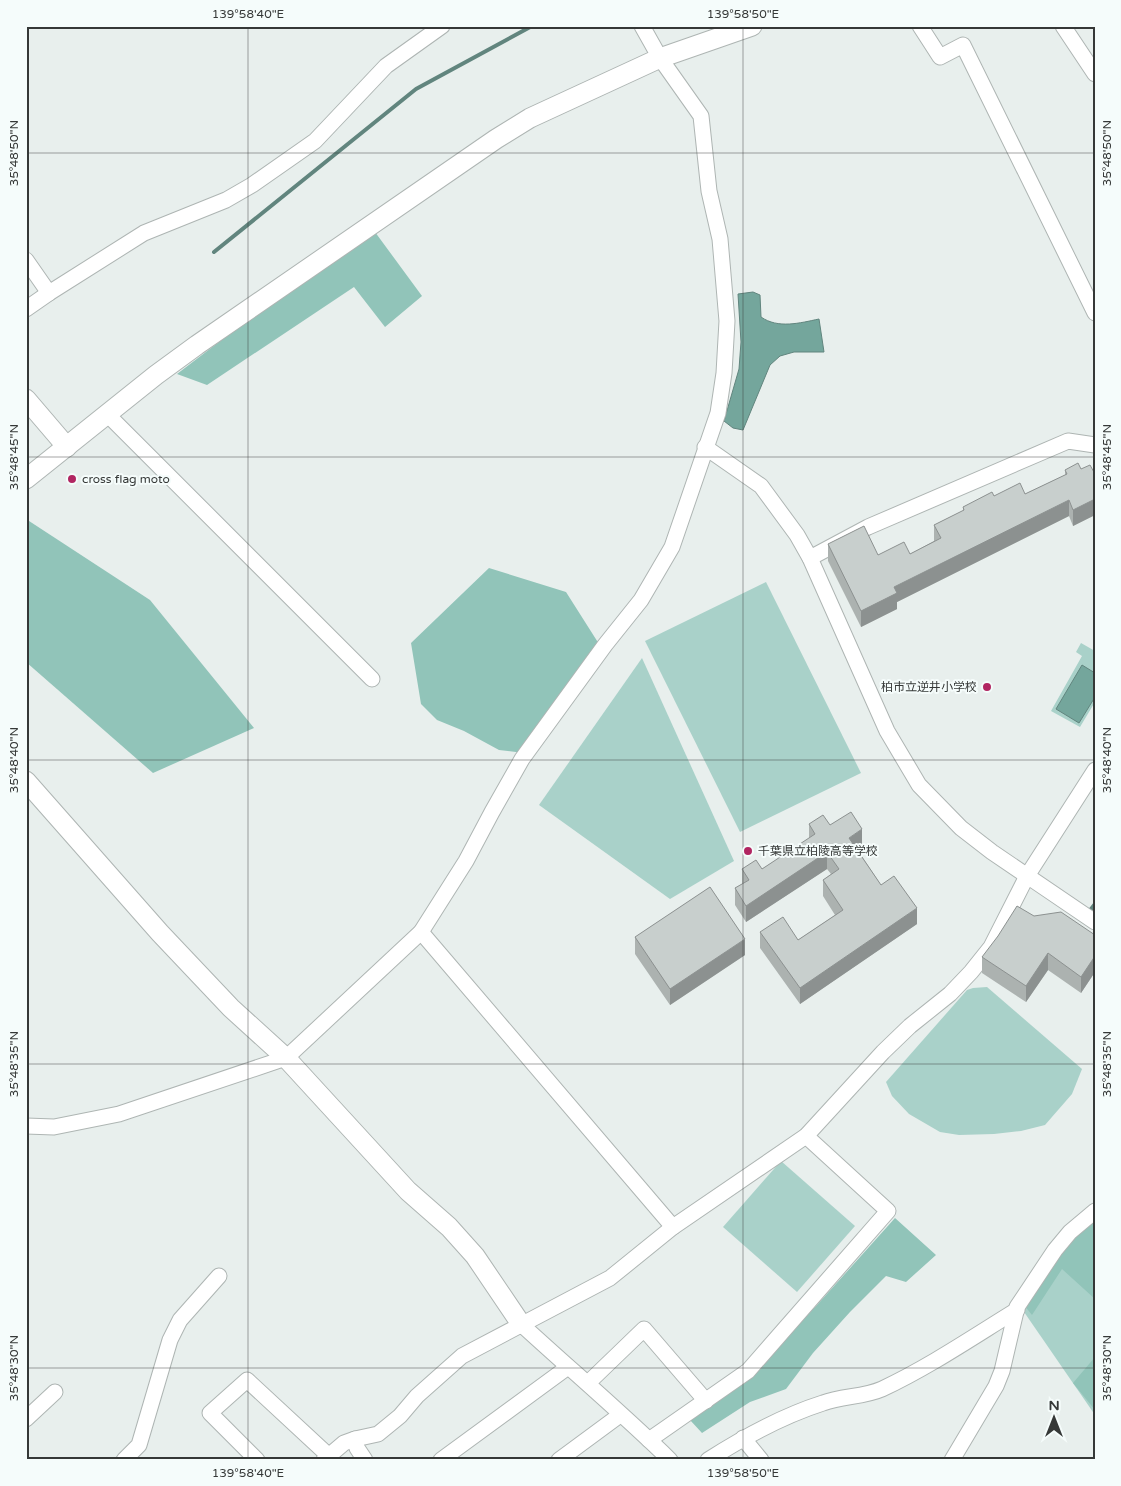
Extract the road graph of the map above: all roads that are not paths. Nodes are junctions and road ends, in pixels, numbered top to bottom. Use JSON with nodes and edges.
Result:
{"nodes":[{"id":1,"x":442,"y":26,"type":"edge"},
{"id":2,"x":642,"y":26,"type":"edge"},
{"id":3,"x":752,"y":26,"type":"edge"},
{"id":4,"x":920,"y":26,"type":"edge"},
{"id":5,"x":1062,"y":26,"type":"edge"},
{"id":6,"x":660,"y":58,"type":"junction"},
{"id":7,"x":1095,"y":74,"type":"edge"},
{"id":8,"x":26,"y":260,"type":"edge"},
{"id":9,"x":49,"y":293,"type":"junction"},
{"id":10,"x":1091,"y":293,"type":"edge"},
{"id":11,"x":26,"y":309,"type":"edge"},
{"id":12,"x":1095,"y":313,"type":"edge"},
{"id":13,"x":26,"y":399,"type":"edge"},
{"id":14,"x":107,"y":414,"type":"junction"},
{"id":15,"x":1095,"y":445,"type":"edge"},
{"id":16,"x":67,"y":447,"type":"junction"},
{"id":17,"x":705,"y":447,"type":"junction"},
{"id":18,"x":26,"y":479,"type":"edge"},
{"id":19,"x":810,"y":558,"type":"junction"},
{"id":20,"x":372,"y":679,"type":"dead end"},
{"id":21,"x":1095,"y":770,"type":"edge"},
{"id":22,"x":27,"y":783,"type":"edge"},
{"id":23,"x":1027,"y":876,"type":"junction"},
{"id":24,"x":1095,"y":922,"type":"edge"},
{"id":25,"x":421,"y":932,"type":"junction"},
{"id":26,"x":286,"y":1058,"type":"junction"},
{"id":27,"x":26,"y":1126,"type":"edge"},
{"id":28,"x":806,"y":1136,"type":"junction"},
{"id":29,"x":1095,"y":1211,"type":"edge"},
{"id":30,"x":673,"y":1227,"type":"junction"},
{"id":31,"x":219,"y":1276,"type":"dead end"},
{"id":32,"x":1017,"y":1310,"type":"junction"},
{"id":33,"x":521,"y":1324,"type":"junction"},
{"id":34,"x":568,"y":1367,"type":"junction"},
{"id":35,"x":588,"y":1383,"type":"junction"},
{"id":36,"x":55,"y":1392,"type":"dead end"},
{"id":37,"x":706,"y":1401,"type":"junction"},
{"id":38,"x":620,"y":1415,"type":"junction"},
{"id":39,"x":26,"y":1419,"type":"edge"},
{"id":40,"x":743,"y":1438,"type":"junction"},
{"id":41,"x":355,"y":1439,"type":"junction"},
{"id":42,"x":649,"y":1440,"type":"junction"},
{"id":43,"x":327,"y":1458,"type":"edge"},
{"id":44,"x":124,"y":1460,"type":"edge"},
{"id":45,"x":257,"y":1460,"type":"edge"},
{"id":46,"x":365,"y":1460,"type":"edge"},
{"id":47,"x":441,"y":1460,"type":"edge"},
{"id":48,"x":559,"y":1460,"type":"edge"},
{"id":49,"x":670,"y":1460,"type":"edge"},
{"id":50,"x":708,"y":1460,"type":"edge"},
{"id":51,"x":762,"y":1460,"type":"edge"},
{"id":52,"x":952,"y":1460,"type":"edge"}],
"edges":[{"from":1,"to":9,"type":"street"},
{"from":2,"to":6,"type":"street"},
{"from":3,"to":6,"type":"street"},
{"from":4,"to":10,"type":"street"},
{"from":5,"to":7,"type":"street"},
{"from":6,"to":14,"type":"street"},
{"from":6,"to":17,"type":"street"},
{"from":8,"to":9,"type":"street"},
{"from":9,"to":11,"type":"street"},
{"from":10,"to":12,"type":"street"},
{"from":13,"to":16,"type":"street"},
{"from":14,"to":16,"type":"street"},
{"from":14,"to":20,"type":"street"},
{"from":15,"to":19,"type":"street"},
{"from":16,"to":18,"type":"street"},
{"from":17,"to":19,"type":"street"},
{"from":17,"to":25,"type":"street"},
{"from":19,"to":23,"type":"street"},
{"from":21,"to":23,"type":"street"},
{"from":22,"to":26,"type":"street"},
{"from":23,"to":24,"type":"street"},
{"from":23,"to":28,"type":"street"},
{"from":25,"to":26,"type":"street"},
{"from":25,"to":30,"type":"street"},
{"from":26,"to":27,"type":"street"},
{"from":26,"to":33,"type":"street"},
{"from":28,"to":30,"type":"street"},
{"from":28,"to":37,"type":"street"},
{"from":29,"to":32,"type":"street"},
{"from":30,"to":33,"type":"street"},
{"from":31,"to":44,"type":"street"},
{"from":32,"to":40,"type":"street"},
{"from":32,"to":52,"type":"street"},
{"from":33,"to":34,"type":"street"},
{"from":33,"to":41,"type":"street"},
{"from":34,"to":35,"type":"street"},
{"from":34,"to":47,"type":"street"},
{"from":35,"to":37,"type":"street"},
{"from":35,"to":38,"type":"street"},
{"from":36,"to":39,"type":"street"},
{"from":37,"to":42,"type":"street"},
{"from":38,"to":42,"type":"street"},
{"from":38,"to":48,"type":"street"},
{"from":40,"to":50,"type":"street"},
{"from":40,"to":51,"type":"street"},
{"from":41,"to":43,"type":"street"},
{"from":41,"to":46,"type":"street"},
{"from":42,"to":49,"type":"street"},
{"from":43,"to":45,"type":"street"}]}
